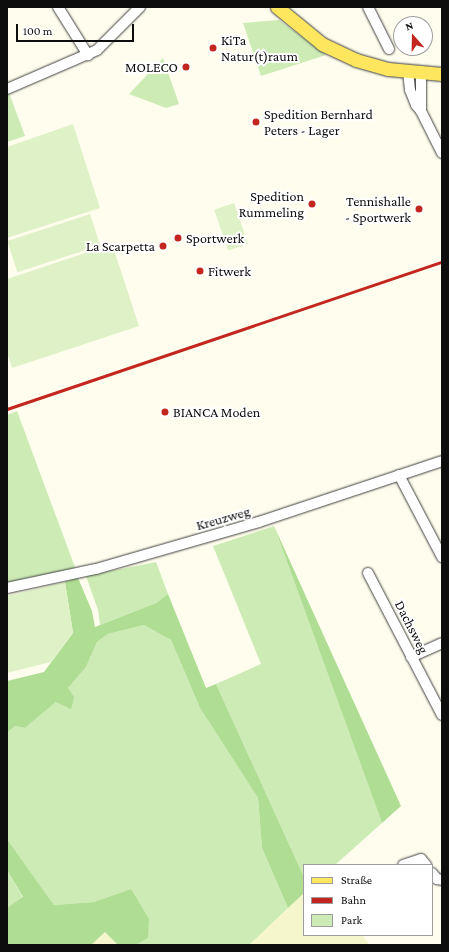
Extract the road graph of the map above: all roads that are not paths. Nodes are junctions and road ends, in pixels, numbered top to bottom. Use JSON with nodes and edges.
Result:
{"nodes":[{"id":1,"x":58,"y":7,"type":"edge"},
{"id":2,"x":140,"y":7,"type":"edge"},
{"id":3,"x":277,"y":7,"type":"edge"},
{"id":4,"x":368,"y":7,"type":"edge"},
{"id":5,"x":389,"y":50,"type":"dead end"},
{"id":6,"x":88,"y":55,"type":"junction"},
{"id":7,"x":414,"y":71,"type":"junction"},
{"id":8,"x":442,"y":74,"type":"edge"},
{"id":9,"x":7,"y":89,"type":"edge"},
{"id":10,"x":442,"y":153,"type":"edge"},
{"id":11,"x":442,"y":461,"type":"edge"},
{"id":12,"x":399,"y":475,"type":"junction"},
{"id":13,"x":442,"y":557,"type":"edge"},
{"id":14,"x":368,"y":573,"type":"dead end"},
{"id":15,"x":7,"y":588,"type":"edge"},
{"id":16,"x":442,"y":642,"type":"edge"},
{"id":17,"x":411,"y":657,"type":"junction"},
{"id":18,"x":442,"y":715,"type":"edge"},
{"id":19,"x":406,"y":864,"type":"edge"},
{"id":20,"x":425,"y":864,"type":"edge"},
{"id":21,"x":433,"y":874,"type":"edge"},
{"id":22,"x":442,"y":880,"type":"edge"}],
"edges":[{"from":1,"to":6,"type":"street"},
{"from":2,"to":6,"type":"street"},
{"from":3,"to":7,"type":"main road"},
{"from":4,"to":5,"type":"street"},
{"from":6,"to":9,"type":"street"},
{"from":7,"to":8,"type":"main road"},
{"from":7,"to":10,"type":"street"},
{"from":11,"to":12,"type":"street","name":"Kreuzweg"},
{"from":12,"to":13,"type":"street"},
{"from":12,"to":15,"type":"street","name":"Kreuzweg"},
{"from":14,"to":17,"type":"street","name":"Dachsweg"},
{"from":16,"to":17,"type":"street"},
{"from":17,"to":18,"type":"street","name":"Dachsweg"},
{"from":19,"to":20,"type":"street"},
{"from":21,"to":22,"type":"street"}]}
